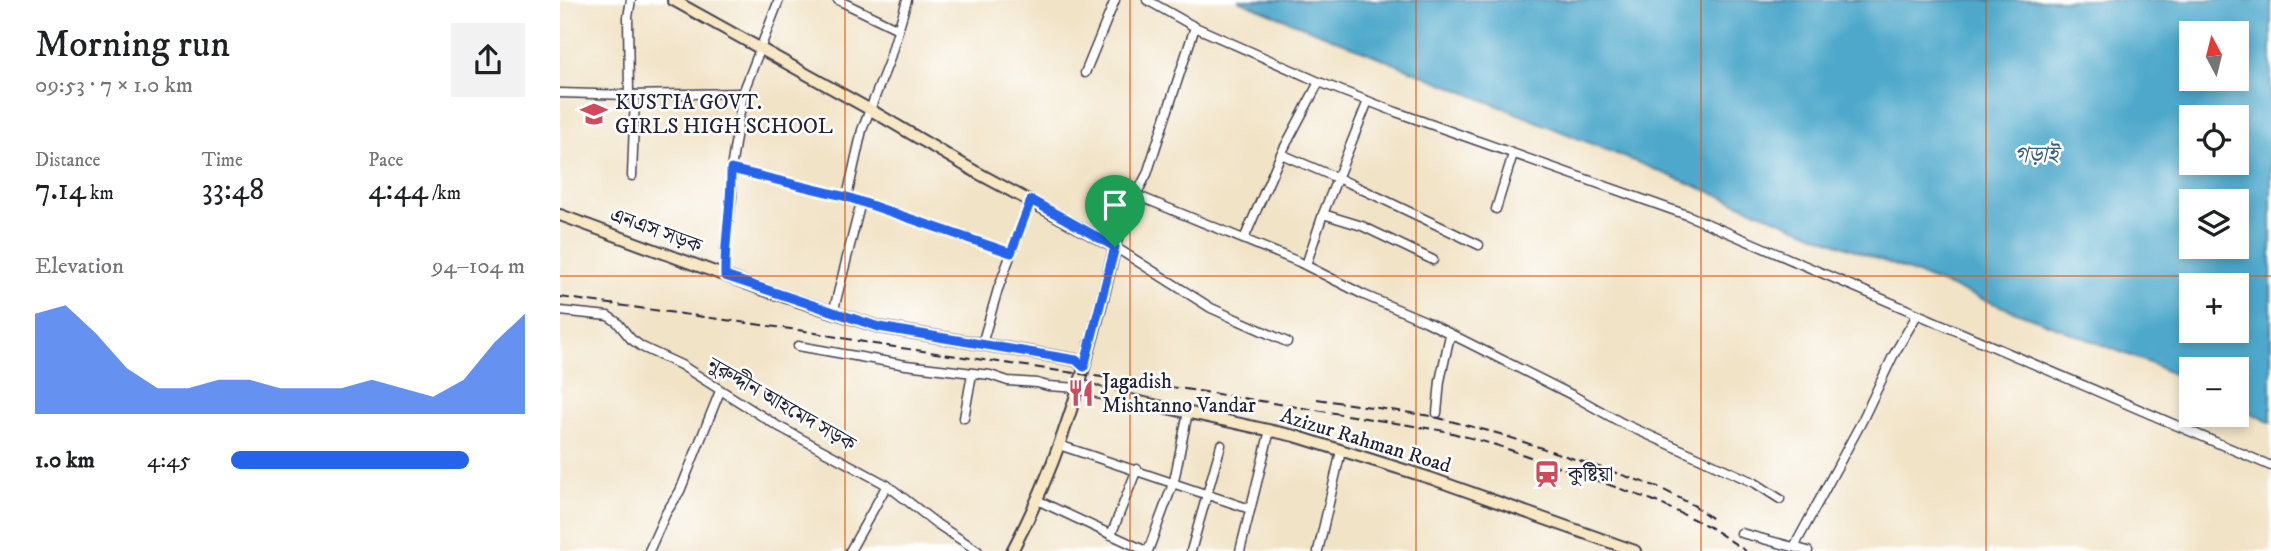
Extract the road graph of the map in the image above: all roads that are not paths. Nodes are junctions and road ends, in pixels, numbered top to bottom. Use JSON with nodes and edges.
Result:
{"nodes":[{"id":1,"x":631,"y":0,"type":"edge"},
{"id":2,"x":673,"y":0,"type":"edge"},
{"id":3,"x":779,"y":0,"type":"edge"},
{"id":4,"x":838,"y":0,"type":"edge"},
{"id":5,"x":906,"y":0,"type":"edge"},
{"id":6,"x":1115,"y":0,"type":"edge"},
{"id":7,"x":1147,"y":0,"type":"edge"},
{"id":8,"x":1195,"y":27,"type":"junction"},
{"id":9,"x":898,"y":29,"type":"junction"},
{"id":10,"x":759,"y":48,"type":"junction"},
{"id":11,"x":1085,"y":73,"type":"dead end"},
{"id":12,"x":1319,"y":82,"type":"junction"},
{"id":13,"x":560,"y":93,"type":"edge"},
{"id":14,"x":743,"y":93,"type":"junction"},
{"id":15,"x":632,"y":95,"type":"junction"},
{"id":16,"x":1368,"y":101,"type":"junction"},
{"id":17,"x":869,"y":108,"type":"junction"},
{"id":18,"x":1513,"y":153,"type":"junction"},
{"id":19,"x":1281,"y":155,"type":"junction"},
{"id":20,"x":731,"y":169,"type":"junction"},
{"id":21,"x":632,"y":176,"type":"dead end"},
{"id":22,"x":1338,"y":179,"type":"junction"},
{"id":23,"x":1136,"y":195,"type":"junction"},
{"id":24,"x":847,"y":197,"type":"junction"},
{"id":25,"x":1031,"y":200,"type":"junction"},
{"id":26,"x":861,"y":202,"type":"junction"},
{"id":27,"x":1496,"y":209,"type":"dead end"},
{"id":28,"x":1322,"y":214,"type":"junction"},
{"id":29,"x":560,"y":215,"type":"edge"},
{"id":30,"x":1244,"y":239,"type":"junction"},
{"id":31,"x":1479,"y":245,"type":"dead end"},
{"id":32,"x":1115,"y":247,"type":"junction"},
{"id":33,"x":1011,"y":253,"type":"junction"},
{"id":34,"x":1433,"y":260,"type":"dead end"},
{"id":35,"x":1306,"y":265,"type":"junction"},
{"id":36,"x":725,"y":276,"type":"junction"},
{"id":37,"x":560,"y":311,"type":"edge"},
{"id":38,"x":833,"y":313,"type":"junction"},
{"id":39,"x":1917,"y":315,"type":"junction"},
{"id":40,"x":1450,"y":335,"type":"junction"},
{"id":41,"x":1287,"y":342,"type":"dead end"},
{"id":42,"x":982,"y":344,"type":"junction"},
{"id":43,"x":799,"y":346,"type":"dead end"},
{"id":44,"x":1084,"y":367,"type":"junction"},
{"id":45,"x":972,"y":374,"type":"junction"},
{"id":46,"x":1080,"y":387,"type":"junction"},
{"id":47,"x":720,"y":391,"type":"junction"},
{"id":48,"x":1188,"y":412,"type":"junction"},
{"id":49,"x":1437,"y":413,"type":"dead end"},
{"id":50,"x":964,"y":418,"type":"dead end"},
{"id":51,"x":1270,"y":430,"type":"junction"},
{"id":52,"x":1059,"y":445,"type":"junction"},
{"id":53,"x":1221,"y":445,"type":"dead end"},
{"id":54,"x":1341,"y":450,"type":"junction"},
{"id":55,"x":2271,"y":466,"type":"edge"},
{"id":56,"x":1137,"y":470,"type":"junction"},
{"id":57,"x":1174,"y":481,"type":"junction"},
{"id":58,"x":887,"y":485,"type":"junction"},
{"id":59,"x":1207,"y":492,"type":"junction"},
{"id":60,"x":1780,"y":499,"type":"dead end"},
{"id":61,"x":1037,"y":500,"type":"junction"},
{"id":62,"x":1250,"y":509,"type":"junction"},
{"id":63,"x":1741,"y":533,"type":"dead end"},
{"id":64,"x":1111,"y":534,"type":"junction"},
{"id":65,"x":1794,"y":547,"type":"junction"},
{"id":66,"x":649,"y":551,"type":"edge"},
{"id":67,"x":850,"y":551,"type":"edge"},
{"id":68,"x":978,"y":551,"type":"edge"},
{"id":69,"x":1012,"y":551,"type":"edge"},
{"id":70,"x":1147,"y":551,"type":"edge"},
{"id":71,"x":1191,"y":551,"type":"edge"},
{"id":72,"x":1240,"y":551,"type":"edge"},
{"id":73,"x":1318,"y":551,"type":"edge"},
{"id":74,"x":1635,"y":551,"type":"edge"},
{"id":75,"x":1808,"y":551,"type":"edge"}],
"edges":[{"from":1,"to":15,"type":"street"},
{"from":2,"to":10,"type":"street"},
{"from":3,"to":10,"type":"street"},
{"from":4,"to":9,"type":"street"},
{"from":5,"to":9,"type":"street"},
{"from":6,"to":11,"type":"street"},
{"from":7,"to":8,"type":"street"},
{"from":8,"to":12,"type":"street"},
{"from":8,"to":23,"type":"street"},
{"from":9,"to":17,"type":"street"},
{"from":10,"to":14,"type":"street"},
{"from":10,"to":17,"type":"street"},
{"from":12,"to":16,"type":"street"},
{"from":12,"to":19,"type":"street"},
{"from":13,"to":15,"type":"street"},
{"from":14,"to":15,"type":"street"},
{"from":14,"to":20,"type":"street"},
{"from":15,"to":21,"type":"street"},
{"from":16,"to":18,"type":"street"},
{"from":16,"to":22,"type":"street"},
{"from":17,"to":24,"type":"street"},
{"from":17,"to":25,"type":"street"},
{"from":18,"to":27,"type":"street"},
{"from":18,"to":39,"type":"street"},
{"from":19,"to":22,"type":"street"},
{"from":19,"to":30,"type":"street"},
{"from":20,"to":24,"type":"street"},
{"from":20,"to":36,"type":"street"},
{"from":22,"to":28,"type":"street"},
{"from":22,"to":31,"type":"street"},
{"from":23,"to":30,"type":"street"},
{"from":23,"to":32,"type":"street"},
{"from":24,"to":26,"type":"street"},
{"from":25,"to":32,"type":"street"},
{"from":25,"to":33,"type":"street"},
{"from":26,"to":33,"type":"street"},
{"from":26,"to":38,"type":"street"},
{"from":28,"to":34,"type":"street"},
{"from":28,"to":35,"type":"street"},
{"from":29,"to":36,"type":"street","name":"এনএস সড়ক"},
{"from":30,"to":35,"type":"street"},
{"from":32,"to":41,"type":"street"},
{"from":32,"to":44,"type":"street"},
{"from":33,"to":42,"type":"street"},
{"from":35,"to":40,"type":"street"},
{"from":36,"to":38,"type":"street","name":"এনএস সড়ক"},
{"from":37,"to":47,"type":"street","name":"নুরুদ্দীন আহমেদ সড়ক"},
{"from":38,"to":42,"type":"street","name":"এনএস সড়ক"},
{"from":39,"to":55,"type":"street"},
{"from":39,"to":65,"type":"street"},
{"from":40,"to":49,"type":"street"},
{"from":40,"to":60,"type":"street"},
{"from":42,"to":44,"type":"street","name":"এনএস সড়ক"},
{"from":43,"to":45,"type":"street"},
{"from":44,"to":46,"type":"street"},
{"from":45,"to":46,"type":"street"},
{"from":45,"to":50,"type":"street"},
{"from":46,"to":48,"type":"street","name":"Azizur Rahman Road"},
{"from":46,"to":52,"type":"street"},
{"from":47,"to":58,"type":"street","name":"নুরুদ্দীন আহমেদ সড়ক"},
{"from":47,"to":66,"type":"street"},
{"from":48,"to":51,"type":"street","name":"Azizur Rahman Road"},
{"from":48,"to":57,"type":"street"},
{"from":51,"to":54,"type":"street","name":"Azizur Rahman Road"},
{"from":51,"to":62,"type":"street"},
{"from":52,"to":56,"type":"street"},
{"from":52,"to":61,"type":"street"},
{"from":53,"to":59,"type":"street"},
{"from":54,"to":73,"type":"street"},
{"from":54,"to":74,"type":"street","name":"Azizur Rahman Road"},
{"from":56,"to":57,"type":"street"},
{"from":56,"to":64,"type":"street"},
{"from":57,"to":59,"type":"street"},
{"from":57,"to":70,"type":"street"},
{"from":58,"to":67,"type":"street"},
{"from":58,"to":68,"type":"street","name":"নুরুদ্দীন আহমেদ সড়ক"},
{"from":59,"to":62,"type":"street"},
{"from":59,"to":71,"type":"street"},
{"from":61,"to":64,"type":"street"},
{"from":61,"to":69,"type":"street"},
{"from":62,"to":72,"type":"street"},
{"from":63,"to":65,"type":"street"},
{"from":64,"to":70,"type":"street"},
{"from":65,"to":75,"type":"street"}]}
